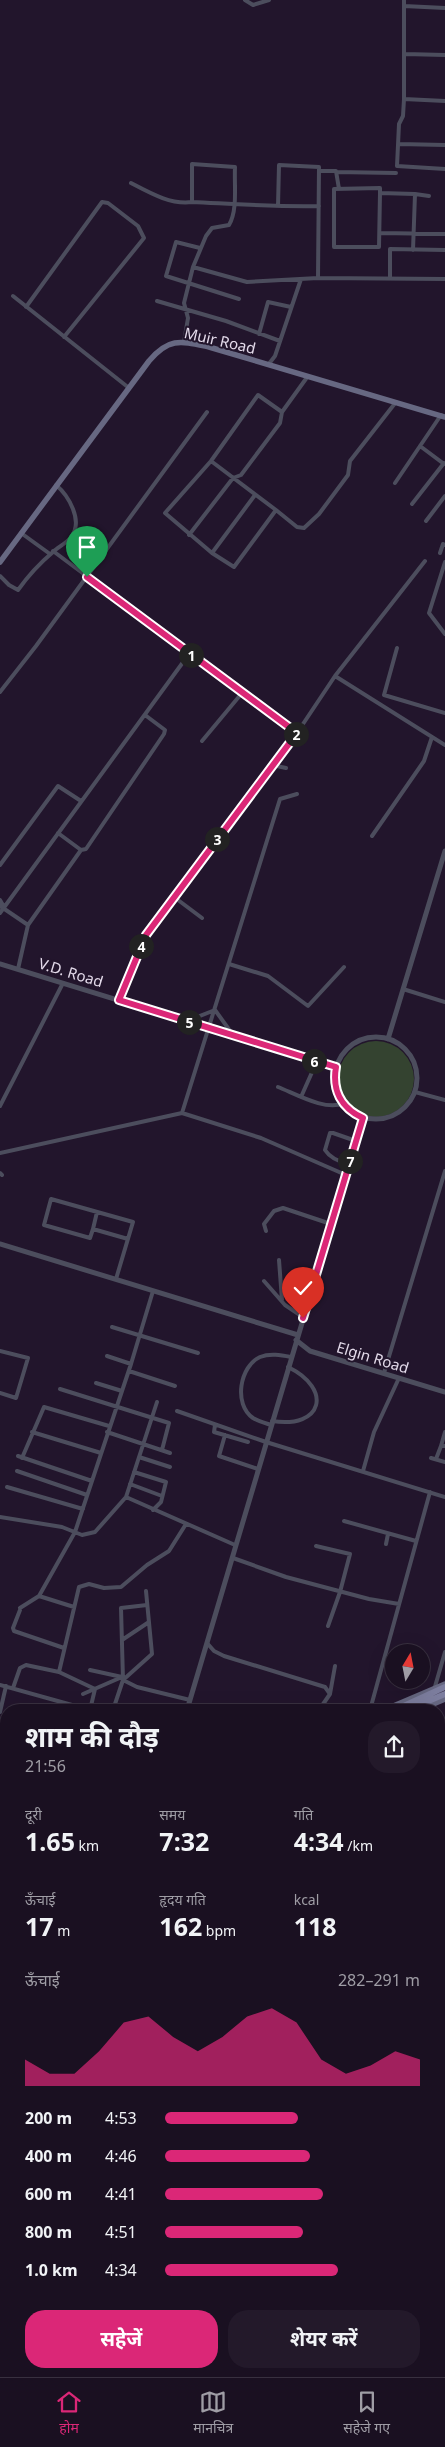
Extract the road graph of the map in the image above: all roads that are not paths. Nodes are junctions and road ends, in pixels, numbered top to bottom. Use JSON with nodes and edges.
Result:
{"nodes":[{"id":1,"x":245,"y":0,"type":"edge"},
{"id":2,"x":269,"y":0,"type":"edge"},
{"id":3,"x":404,"y":0,"type":"edge"},
{"id":4,"x":404,"y":6,"type":"junction"},
{"id":5,"x":445,"y":8,"type":"edge"},
{"id":6,"x":405,"y":54,"type":"junction"},
{"id":7,"x":445,"y":55,"type":"edge"},
{"id":8,"x":404,"y":99,"type":"junction"},
{"id":9,"x":445,"y":101,"type":"edge"},
{"id":10,"x":398,"y":144,"type":"junction"},
{"id":11,"x":445,"y":145,"type":"edge"},
{"id":12,"x":445,"y":169,"type":"edge"},
{"id":13,"x":319,"y":171,"type":"junction"},
{"id":14,"x":336,"y":172,"type":"junction"},
{"id":15,"x":396,"y":173,"type":"dead end"},
{"id":16,"x":131,"y":183,"type":"dead end"},
{"id":17,"x":339,"y":189,"type":"junction"},
{"id":18,"x":380,"y":193,"type":"junction"},
{"id":19,"x":415,"y":194,"type":"junction"},
{"id":20,"x":429,"y":196,"type":"dead end"},
{"id":21,"x":192,"y":202,"type":"junction"},
{"id":22,"x":234,"y":204,"type":"junction"},
{"id":23,"x":278,"y":206,"type":"junction"},
{"id":24,"x":319,"y":206,"type":"junction"},
{"id":25,"x":380,"y":233,"type":"junction"},
{"id":26,"x":412,"y":233,"type":"junction"},
{"id":27,"x":445,"y":234,"type":"edge"},
{"id":28,"x":379,"y":247,"type":"junction"},
{"id":29,"x":200,"y":248,"type":"junction"},
{"id":30,"x":390,"y":249,"type":"junction"},
{"id":31,"x":413,"y":250,"type":"junction"},
{"id":32,"x":445,"y":250,"type":"edge"},
{"id":33,"x":193,"y":267,"type":"junction"},
{"id":34,"x":318,"y":278,"type":"junction"},
{"id":35,"x":301,"y":279,"type":"junction"},
{"id":36,"x":390,"y":279,"type":"junction"},
{"id":37,"x":445,"y":279,"type":"edge"},
{"id":38,"x":189,"y":282,"type":"junction"},
{"id":39,"x":13,"y":296,"type":"dead end"},
{"id":40,"x":239,"y":298,"type":"dead end"},
{"id":41,"x":157,"y":301,"type":"dead end"},
{"id":42,"x":290,"y":306,"type":"junction"},
{"id":43,"x":26,"y":307,"type":"junction"},
{"id":44,"x":185,"y":309,"type":"junction"},
{"id":45,"x":259,"y":334,"type":"junction"},
{"id":46,"x":64,"y":337,"type":"junction"},
{"id":47,"x":280,"y":341,"type":"junction"},
{"id":48,"x":184,"y":342,"type":"junction"},
{"id":49,"x":268,"y":364,"type":"junction"},
{"id":50,"x":308,"y":376,"type":"junction"},
{"id":51,"x":129,"y":388,"type":"junction"},
{"id":52,"x":396,"y":402,"type":"junction"},
{"id":53,"x":207,"y":412,"type":"dead end"},
{"id":54,"x":282,"y":412,"type":"junction"},
{"id":55,"x":443,"y":416,"type":"edge"},
{"id":56,"x":420,"y":446,"type":"junction"},
{"id":57,"x":211,"y":461,"type":"junction"},
{"id":58,"x":444,"y":464,"type":"edge"},
{"id":59,"x":233,"y":478,"type":"junction"},
{"id":60,"x":395,"y":483,"type":"dead end"},
{"id":61,"x":56,"y":485,"type":"junction"},
{"id":62,"x":256,"y":496,"type":"junction"},
{"id":63,"x":445,"y":496,"type":"edge"},
{"id":64,"x":412,"y":504,"type":"dead end"},
{"id":65,"x":276,"y":510,"type":"junction"},
{"id":66,"x":426,"y":521,"type":"dead end"},
{"id":67,"x":21,"y":533,"type":"junction"},
{"id":68,"x":189,"y":535,"type":"junction"},
{"id":69,"x":445,"y":545,"type":"edge"},
{"id":70,"x":52,"y":553,"type":"junction"},
{"id":71,"x":440,"y":553,"type":"dead end"},
{"id":72,"x":212,"y":554,"type":"junction"},
{"id":73,"x":425,"y":561,"type":"dead end"},
{"id":74,"x":0,"y":562,"type":"edge"},
{"id":75,"x":445,"y":562,"type":"edge"},
{"id":76,"x":0,"y":576,"type":"edge"},
{"id":77,"x":86,"y":576,"type":"junction"},
{"id":78,"x":445,"y":634,"type":"edge"},
{"id":79,"x":397,"y":648,"type":"dead end"},
{"id":80,"x":189,"y":654,"type":"junction"},
{"id":81,"x":335,"y":676,"type":"junction"},
{"id":82,"x":0,"y":679,"type":"edge"},
{"id":83,"x":6,"y":684,"type":"junction"},
{"id":84,"x":0,"y":692,"type":"edge"},
{"id":85,"x":242,"y":693,"type":"junction"},
{"id":86,"x":445,"y":713,"type":"edge"},
{"id":87,"x":144,"y":715,"type":"junction"},
{"id":88,"x":297,"y":733,"type":"junction"},
{"id":89,"x":432,"y":737,"type":"junction"},
{"id":90,"x":202,"y":741,"type":"dead end"},
{"id":91,"x":445,"y":746,"type":"edge"},
{"id":92,"x":272,"y":765,"type":"junction"},
{"id":93,"x":286,"y":768,"type":"dead end"},
{"id":94,"x":297,"y":794,"type":"dead end"},
{"id":95,"x":82,"y":801,"type":"junction"},
{"id":96,"x":58,"y":833,"type":"junction"},
{"id":97,"x":372,"y":836,"type":"dead end"},
{"id":98,"x":81,"y":850,"type":"junction"},
{"id":99,"x":445,"y":851,"type":"edge"},
{"id":100,"x":0,"y":865,"type":"edge"},
{"id":101,"x":174,"y":896,"type":"junction"},
{"id":102,"x":0,"y":900,"type":"edge"},
{"id":103,"x":2,"y":906,"type":"edge"},
{"id":104,"x":0,"y":913,"type":"edge"},
{"id":105,"x":202,"y":918,"type":"dead end"},
{"id":106,"x":28,"y":925,"type":"junction"},
{"id":107,"x":0,"y":964,"type":"edge"},
{"id":108,"x":229,"y":964,"type":"junction"},
{"id":109,"x":344,"y":967,"type":"dead end"},
{"id":110,"x":18,"y":969,"type":"junction"},
{"id":111,"x":63,"y":983,"type":"junction"},
{"id":112,"x":403,"y":989,"type":"junction"},
{"id":113,"x":119,"y":1000,"type":"junction"},
{"id":114,"x":445,"y":1002,"type":"edge"},
{"id":115,"x":215,"y":1010,"type":"junction"},
{"id":116,"x":187,"y":1021,"type":"junction"},
{"id":117,"x":209,"y":1028,"type":"junction"},
{"id":118,"x":233,"y":1035,"type":"junction"},
{"id":119,"x":388,"y":1039,"type":"junction"},
{"id":120,"x":336,"y":1067,"type":"junction"},
{"id":121,"x":313,"y":1070,"type":"dead end"},
{"id":122,"x":278,"y":1087,"type":"dead end"},
{"id":123,"x":415,"y":1092,"type":"junction"},
{"id":124,"x":301,"y":1097,"type":"junction"},
{"id":125,"x":445,"y":1100,"type":"edge"},
{"id":126,"x":343,"y":1103,"type":"junction"},
{"id":127,"x":0,"y":1106,"type":"edge"},
{"id":128,"x":182,"y":1113,"type":"junction"},
{"id":129,"x":363,"y":1118,"type":"junction"},
{"id":130,"x":356,"y":1140,"type":"junction"},
{"id":131,"x":0,"y":1153,"type":"edge"},
{"id":132,"x":349,"y":1164,"type":"junction"},
{"id":133,"x":445,"y":1171,"type":"edge"},
{"id":134,"x":346,"y":1175,"type":"junction"},
{"id":135,"x":97,"y":1212,"type":"junction"},
{"id":136,"x":331,"y":1224,"type":"junction"},
{"id":137,"x":93,"y":1229,"type":"junction"},
{"id":138,"x":266,"y":1231,"type":"dead end"},
{"id":139,"x":128,"y":1239,"type":"junction"},
{"id":140,"x":0,"y":1244,"type":"edge"},
{"id":141,"x":279,"y":1260,"type":"dead end"},
{"id":142,"x":116,"y":1279,"type":"junction"},
{"id":143,"x":264,"y":1281,"type":"dead end"},
{"id":144,"x":153,"y":1291,"type":"junction"},
{"id":145,"x":282,"y":1300,"type":"junction"},
{"id":146,"x":303,"y":1318,"type":"junction"},
{"id":147,"x":112,"y":1327,"type":"dead end"},
{"id":148,"x":140,"y":1335,"type":"junction"},
{"id":149,"x":297,"y":1338,"type":"junction"},
{"id":150,"x":0,"y":1351,"type":"edge"},
{"id":151,"x":198,"y":1353,"type":"dead end"},
{"id":152,"x":107,"y":1356,"type":"dead end"},
{"id":153,"x":291,"y":1357,"type":"junction"},
{"id":154,"x":131,"y":1364,"type":"junction"},
{"id":155,"x":288,"y":1367,"type":"junction"},
{"id":156,"x":129,"y":1371,"type":"junction"},
{"id":157,"x":384,"y":1373,"type":"junction"},
{"id":158,"x":399,"y":1378,"type":"junction"},
{"id":159,"x":96,"y":1383,"type":"dead end"},
{"id":160,"x":175,"y":1386,"type":"dead end"},
{"id":161,"x":60,"y":1389,"type":"dead end"},
{"id":162,"x":122,"y":1391,"type":"junction"},
{"id":163,"x":445,"y":1392,"type":"edge"},
{"id":164,"x":0,"y":1393,"type":"edge"},
{"id":165,"x":157,"y":1402,"type":"dead end"},
{"id":166,"x":116,"y":1406,"type":"junction"},
{"id":167,"x":178,"y":1411,"type":"dead end"},
{"id":168,"x":152,"y":1418,"type":"junction"},
{"id":169,"x":272,"y":1423,"type":"junction"},
{"id":170,"x":215,"y":1425,"type":"junction"},
{"id":171,"x":109,"y":1426,"type":"junction"},
{"id":172,"x":32,"y":1432,"type":"junction"},
{"id":173,"x":107,"y":1432,"type":"junction"},
{"id":174,"x":445,"y":1432,"type":"edge"},
{"id":175,"x":225,"y":1435,"type":"junction"},
{"id":176,"x":248,"y":1442,"type":"dead end"},
{"id":177,"x":266,"y":1442,"type":"junction"},
{"id":178,"x":143,"y":1444,"type":"junction"},
{"id":179,"x":443,"y":1446,"type":"edge"},
{"id":180,"x":162,"y":1450,"type":"junction"},
{"id":181,"x":101,"y":1453,"type":"junction"},
{"id":182,"x":170,"y":1453,"type":"dead end"},
{"id":183,"x":139,"y":1457,"type":"junction"},
{"id":184,"x":431,"y":1458,"type":"dead end"},
{"id":185,"x":436,"y":1459,"type":"junction"},
{"id":186,"x":445,"y":1462,"type":"edge"},
{"id":187,"x":170,"y":1467,"type":"dead end"},
{"id":188,"x":258,"y":1469,"type":"junction"},
{"id":189,"x":17,"y":1471,"type":"dead end"},
{"id":190,"x":134,"y":1472,"type":"junction"},
{"id":191,"x":363,"y":1472,"type":"junction"},
{"id":192,"x":92,"y":1481,"type":"junction"},
{"id":193,"x":130,"y":1484,"type":"junction"},
{"id":194,"x":7,"y":1487,"type":"dead end"},
{"id":195,"x":430,"y":1492,"type":"junction"},
{"id":196,"x":87,"y":1495,"type":"junction"},
{"id":197,"x":162,"y":1496,"type":"junction"},
{"id":198,"x":445,"y":1496,"type":"edge"},
{"id":199,"x":126,"y":1497,"type":"junction"},
{"id":200,"x":82,"y":1509,"type":"junction"},
{"id":201,"x":153,"y":1510,"type":"junction"},
{"id":202,"x":0,"y":1518,"type":"edge"},
{"id":203,"x":344,"y":1522,"type":"dead end"},
{"id":204,"x":186,"y":1524,"type":"junction"},
{"id":205,"x":75,"y":1532,"type":"junction"},
{"id":206,"x":388,"y":1534,"type":"junction"},
{"id":207,"x":416,"y":1541,"type":"junction"},
{"id":208,"x":386,"y":1544,"type":"dead end"},
{"id":209,"x":235,"y":1545,"type":"junction"},
{"id":210,"x":316,"y":1546,"type":"dead end"},
{"id":211,"x":233,"y":1558,"type":"junction"},
{"id":212,"x":146,"y":1591,"type":"dead end"},
{"id":213,"x":340,"y":1592,"type":"junction"},
{"id":214,"x":38,"y":1596,"type":"junction"},
{"id":215,"x":399,"y":1604,"type":"junction"},
{"id":216,"x":148,"y":1605,"type":"junction"},
{"id":217,"x":74,"y":1607,"type":"junction"},
{"id":218,"x":149,"y":1622,"type":"junction"},
{"id":219,"x":328,"y":1626,"type":"dead end"},
{"id":220,"x":122,"y":1640,"type":"junction"},
{"id":221,"x":207,"y":1643,"type":"junction"},
{"id":222,"x":64,"y":1648,"type":"junction"},
{"id":223,"x":445,"y":1652,"type":"edge"},
{"id":224,"x":335,"y":1666,"type":"dead end"},
{"id":225,"x":90,"y":1670,"type":"dead end"},
{"id":226,"x":59,"y":1672,"type":"junction"},
{"id":227,"x":122,"y":1678,"type":"junction"},
{"id":228,"x":0,"y":1684,"type":"edge"},
{"id":229,"x":6,"y":1686,"type":"junction"},
{"id":230,"x":445,"y":1686,"type":"edge"},
{"id":231,"x":13,"y":1688,"type":"junction"},
{"id":232,"x":434,"y":1688,"type":"junction"},
{"id":233,"x":95,"y":1689,"type":"junction"},
{"id":234,"x":83,"y":1694,"type":"dead end"},
{"id":235,"x":330,"y":1694,"type":"junction"},
{"id":236,"x":445,"y":1694,"type":"edge"},
{"id":237,"x":445,"y":1699,"type":"edge"},
{"id":238,"x":190,"y":1700,"type":"junction"},
{"id":239,"x":435,"y":1703,"type":"joint"},
{"id":240,"x":2,"y":1704,"type":"edge"},
{"id":241,"x":69,"y":1704,"type":"edge"},
{"id":242,"x":91,"y":1704,"type":"edge"},
{"id":243,"x":115,"y":1704,"type":"edge"},
{"id":244,"x":189,"y":1704,"type":"edge"},
{"id":245,"x":323,"y":1704,"type":"edge"},
{"id":246,"x":372,"y":1704,"type":"edge"},
{"id":247,"x":398,"y":1704,"type":"edge"},
{"id":248,"x":408,"y":1704,"type":"edge"},
{"id":249,"x":421,"y":1704,"type":"edge"}],
"edges":[{"from":1,"to":2,"type":"street"},
{"from":3,"to":4,"type":"street"},
{"from":4,"to":5,"type":"street"},
{"from":4,"to":6,"type":"street"},
{"from":6,"to":7,"type":"street"},
{"from":6,"to":8,"type":"street"},
{"from":8,"to":9,"type":"street"},
{"from":8,"to":10,"type":"street"},
{"from":10,"to":11,"type":"street"},
{"from":10,"to":12,"type":"street"},
{"from":13,"to":14,"type":"street"},
{"from":13,"to":23,"type":"street"},
{"from":13,"to":24,"type":"street"},
{"from":14,"to":15,"type":"street"},
{"from":14,"to":17,"type":"street"},
{"from":16,"to":21,"type":"street"},
{"from":17,"to":18,"type":"street"},
{"from":17,"to":28,"type":"street"},
{"from":18,"to":19,"type":"street"},
{"from":18,"to":25,"type":"street"},
{"from":19,"to":20,"type":"street"},
{"from":19,"to":26,"type":"street"},
{"from":21,"to":22,"type":"street"},
{"from":21,"to":22,"type":"street"},
{"from":22,"to":23,"type":"street"},
{"from":22,"to":29,"type":"street"},
{"from":23,"to":24,"type":"street"},
{"from":24,"to":34,"type":"street"},
{"from":25,"to":26,"type":"street"},
{"from":25,"to":28,"type":"street"},
{"from":26,"to":27,"type":"street"},
{"from":26,"to":31,"type":"street"},
{"from":28,"to":30,"type":"street"},
{"from":29,"to":33,"type":"street"},
{"from":29,"to":38,"type":"street"},
{"from":30,"to":31,"type":"street"},
{"from":30,"to":36,"type":"street"},
{"from":31,"to":32,"type":"street"},
{"from":33,"to":35,"type":"street"},
{"from":33,"to":38,"type":"street"},
{"from":34,"to":35,"type":"street"},
{"from":34,"to":36,"type":"street"},
{"from":35,"to":42,"type":"street"},
{"from":36,"to":37,"type":"street"},
{"from":38,"to":40,"type":"street"},
{"from":38,"to":44,"type":"street"},
{"from":39,"to":43,"type":"street"},
{"from":41,"to":44,"type":"street"},
{"from":42,"to":45,"type":"street"},
{"from":42,"to":47,"type":"street"},
{"from":43,"to":46,"type":"street"},
{"from":43,"to":46,"type":"street"},
{"from":44,"to":45,"type":"street"},
{"from":44,"to":48,"type":"street"},
{"from":45,"to":47,"type":"street"},
{"from":46,"to":51,"type":"street"},
{"from":47,"to":49,"type":"street"},
{"from":48,"to":49,"type":"main road","name":"Muir Road"},
{"from":48,"to":51,"type":"main road","name":"Muir Road"},
{"from":49,"to":50,"type":"main road","name":"Muir Road"},
{"from":50,"to":52,"type":"main road","name":"Muir Road"},
{"from":50,"to":54,"type":"street"},
{"from":51,"to":61,"type":"main road","name":"Muir Road"},
{"from":52,"to":55,"type":"main road","name":"Muir Road"},
{"from":52,"to":65,"type":"street"},
{"from":53,"to":77,"type":"street"},
{"from":54,"to":57,"type":"street"},
{"from":54,"to":59,"type":"street"},
{"from":55,"to":56,"type":"street"},
{"from":56,"to":58,"type":"street"},
{"from":56,"to":60,"type":"street"},
{"from":57,"to":59,"type":"street"},
{"from":57,"to":68,"type":"street"},
{"from":58,"to":64,"type":"street"},
{"from":59,"to":62,"type":"street"},
{"from":59,"to":68,"type":"street"},
{"from":61,"to":67,"type":"main road","name":"Muir Road"},
{"from":61,"to":70,"type":"street"},
{"from":62,"to":65,"type":"street"},
{"from":62,"to":72,"type":"street"},
{"from":63,"to":66,"type":"street"},
{"from":65,"to":72,"type":"street"},
{"from":67,"to":70,"type":"street"},
{"from":67,"to":74,"type":"main road","name":"Muir Road"},
{"from":68,"to":72,"type":"street"},
{"from":69,"to":71,"type":"street"},
{"from":70,"to":76,"type":"street"},
{"from":70,"to":77,"type":"street"},
{"from":73,"to":81,"type":"street"},
{"from":75,"to":78,"type":"street"},
{"from":77,"to":80,"type":"street"},
{"from":77,"to":83,"type":"street"},
{"from":79,"to":86,"type":"street"},
{"from":80,"to":85,"type":"street"},
{"from":80,"to":87,"type":"street"},
{"from":81,"to":88,"type":"street"},
{"from":81,"to":89,"type":"street"},
{"from":82,"to":83,"type":"street"},
{"from":83,"to":84,"type":"street"},
{"from":85,"to":88,"type":"street"},
{"from":85,"to":90,"type":"street"},
{"from":87,"to":95,"type":"street"},
{"from":87,"to":98,"type":"street"},
{"from":88,"to":92,"type":"street"},
{"from":89,"to":91,"type":"street"},
{"from":89,"to":97,"type":"street"},
{"from":92,"to":93,"type":"street"},
{"from":92,"to":101,"type":"street"},
{"from":94,"to":108,"type":"street"},
{"from":95,"to":96,"type":"street"},
{"from":95,"to":100,"type":"street"},
{"from":96,"to":98,"type":"street"},
{"from":96,"to":103,"type":"street"},
{"from":98,"to":106,"type":"street"},
{"from":99,"to":112,"type":"street"},
{"from":101,"to":105,"type":"street"},
{"from":101,"to":113,"type":"street"},
{"from":102,"to":103,"type":"street"},
{"from":103,"to":104,"type":"street"},
{"from":103,"to":106,"type":"street"},
{"from":106,"to":110,"type":"street"},
{"from":107,"to":110,"type":"street","name":"V.D. Road"},
{"from":108,"to":109,"type":"street"},
{"from":108,"to":115,"type":"street"},
{"from":110,"to":111,"type":"street","name":"V.D. Road"},
{"from":111,"to":113,"type":"street","name":"V.D. Road"},
{"from":111,"to":127,"type":"street"},
{"from":112,"to":114,"type":"street"},
{"from":112,"to":119,"type":"street"},
{"from":113,"to":116,"type":"street","name":"V.D. Road"},
{"from":115,"to":116,"type":"street"},
{"from":115,"to":117,"type":"street"},
{"from":115,"to":118,"type":"street"},
{"from":116,"to":117,"type":"street","name":"V.D. Road"},
{"from":117,"to":118,"type":"street","name":"V.D. Road"},
{"from":117,"to":128,"type":"street"},
{"from":118,"to":120,"type":"street","name":"V.D. Road"},
{"from":119,"to":120,"type":"street"},
{"from":119,"to":123,"type":"street"},
{"from":120,"to":126,"type":"street"},
{"from":121,"to":124,"type":"street"},
{"from":122,"to":124,"type":"street"},
{"from":123,"to":125,"type":"street"},
{"from":123,"to":129,"type":"street"},
{"from":124,"to":126,"type":"street"},
{"from":126,"to":129,"type":"street"},
{"from":128,"to":131,"type":"street"},
{"from":128,"to":134,"type":"street"},
{"from":129,"to":130,"type":"street"},
{"from":130,"to":132,"type":"street"},
{"from":130,"to":132,"type":"street"},
{"from":132,"to":134,"type":"street"},
{"from":133,"to":157,"type":"street"},
{"from":134,"to":136,"type":"street"},
{"from":135,"to":137,"type":"street"},
{"from":135,"to":137,"type":"street"},
{"from":135,"to":139,"type":"street"},
{"from":136,"to":138,"type":"street"},
{"from":136,"to":146,"type":"street"},
{"from":137,"to":139,"type":"street"},
{"from":139,"to":142,"type":"street"},
{"from":140,"to":142,"type":"street","name":"Elgin Road"},
{"from":141,"to":145,"type":"street"},
{"from":142,"to":144,"type":"street","name":"Elgin Road"},
{"from":143,"to":145,"type":"street"},
{"from":144,"to":148,"type":"street"},
{"from":144,"to":149,"type":"street","name":"Elgin Road"},
{"from":145,"to":146,"type":"street"},
{"from":146,"to":149,"type":"street"},
{"from":147,"to":148,"type":"street"},
{"from":148,"to":151,"type":"street"},
{"from":148,"to":154,"type":"street"},
{"from":149,"to":153,"type":"street"},
{"from":149,"to":157,"type":"street","name":"Elgin Road"},
{"from":150,"to":164,"type":"street"},
{"from":152,"to":154,"type":"street"},
{"from":153,"to":155,"type":"street"},
{"from":153,"to":169,"type":"street"},
{"from":154,"to":156,"type":"street"},
{"from":155,"to":169,"type":"street"},
{"from":155,"to":169,"type":"street"},
{"from":156,"to":160,"type":"street"},
{"from":156,"to":162,"type":"street"},
{"from":157,"to":158,"type":"street","name":"Elgin Road"},
{"from":158,"to":163,"type":"street","name":"Elgin Road"},
{"from":158,"to":191,"type":"street"},
{"from":159,"to":162,"type":"street"},
{"from":161,"to":166,"type":"street"},
{"from":162,"to":166,"type":"street"},
{"from":165,"to":168,"type":"street"},
{"from":166,"to":168,"type":"street"},
{"from":166,"to":171,"type":"street"},
{"from":167,"to":170,"type":"street"},
{"from":168,"to":178,"type":"street"},
{"from":168,"to":180,"type":"street"},
{"from":169,"to":177,"type":"street"},
{"from":170,"to":175,"type":"street"},
{"from":170,"to":177,"type":"street"},
{"from":171,"to":172,"type":"street"},
{"from":171,"to":173,"type":"street"},
{"from":172,"to":181,"type":"street"},
{"from":172,"to":192,"type":"street"},
{"from":173,"to":178,"type":"street"},
{"from":173,"to":181,"type":"street"},
{"from":174,"to":179,"type":"street"},
{"from":175,"to":176,"type":"street"},
{"from":175,"to":188,"type":"street"},
{"from":177,"to":188,"type":"street"},
{"from":177,"to":191,"type":"street"},
{"from":178,"to":180,"type":"street"},
{"from":178,"to":183,"type":"street"},
{"from":179,"to":185,"type":"street"},
{"from":180,"to":182,"type":"street"},
{"from":181,"to":192,"type":"street"},
{"from":183,"to":187,"type":"street"},
{"from":183,"to":190,"type":"street"},
{"from":184,"to":185,"type":"street"},
{"from":185,"to":186,"type":"street"},
{"from":188,"to":209,"type":"street"},
{"from":189,"to":196,"type":"street"},
{"from":190,"to":193,"type":"street"},
{"from":190,"to":197,"type":"street"},
{"from":191,"to":195,"type":"street"},
{"from":192,"to":196,"type":"street"},
{"from":193,"to":197,"type":"street"},
{"from":193,"to":199,"type":"street"},
{"from":194,"to":200,"type":"street"},
{"from":195,"to":198,"type":"street"},
{"from":195,"to":207,"type":"street"},
{"from":196,"to":200,"type":"street"},
{"from":197,"to":201,"type":"street"},
{"from":199,"to":201,"type":"street"},
{"from":199,"to":205,"type":"street"},
{"from":200,"to":205,"type":"street"},
{"from":201,"to":204,"type":"street"},
{"from":202,"to":205,"type":"street"},
{"from":203,"to":206,"type":"street"},
{"from":204,"to":209,"type":"street"},
{"from":204,"to":217,"type":"street"},
{"from":205,"to":214,"type":"street"},
{"from":206,"to":207,"type":"street"},
{"from":206,"to":208,"type":"street"},
{"from":207,"to":215,"type":"street"},
{"from":209,"to":211,"type":"street"},
{"from":210,"to":213,"type":"street"},
{"from":211,"to":213,"type":"street"},
{"from":211,"to":221,"type":"street"},
{"from":212,"to":216,"type":"street"},
{"from":213,"to":215,"type":"street"},
{"from":213,"to":219,"type":"street"},
{"from":214,"to":217,"type":"street"},
{"from":214,"to":222,"type":"street"},
{"from":215,"to":246,"type":"street"},
{"from":216,"to":218,"type":"street"},
{"from":216,"to":220,"type":"street"},
{"from":217,"to":222,"type":"street"},
{"from":218,"to":220,"type":"street"},
{"from":218,"to":227,"type":"street"},
{"from":220,"to":227,"type":"street"},
{"from":221,"to":235,"type":"street"},
{"from":221,"to":238,"type":"street"},
{"from":222,"to":226,"type":"street"},
{"from":223,"to":232,"type":"street"},
{"from":224,"to":235,"type":"street"},
{"from":225,"to":227,"type":"street"},
{"from":226,"to":231,"type":"street"},
{"from":226,"to":233,"type":"street"},
{"from":227,"to":233,"type":"street"},
{"from":227,"to":238,"type":"street"},
{"from":227,"to":243,"type":"street"},
{"from":228,"to":229,"type":"street"},
{"from":229,"to":231,"type":"street"},
{"from":229,"to":240,"type":"street"},
{"from":230,"to":232,"type":"main road"},
{"from":230,"to":248,"type":"main road"},
{"from":231,"to":241,"type":"street"},
{"from":232,"to":239,"type":"street"},
{"from":232,"to":247,"type":"main road"},
{"from":233,"to":234,"type":"street"},
{"from":233,"to":242,"type":"street"},
{"from":235,"to":245,"type":"street"},
{"from":236,"to":249,"type":"main road"},
{"from":237,"to":239,"type":"main road"},
{"from":238,"to":244,"type":"street"}]}
